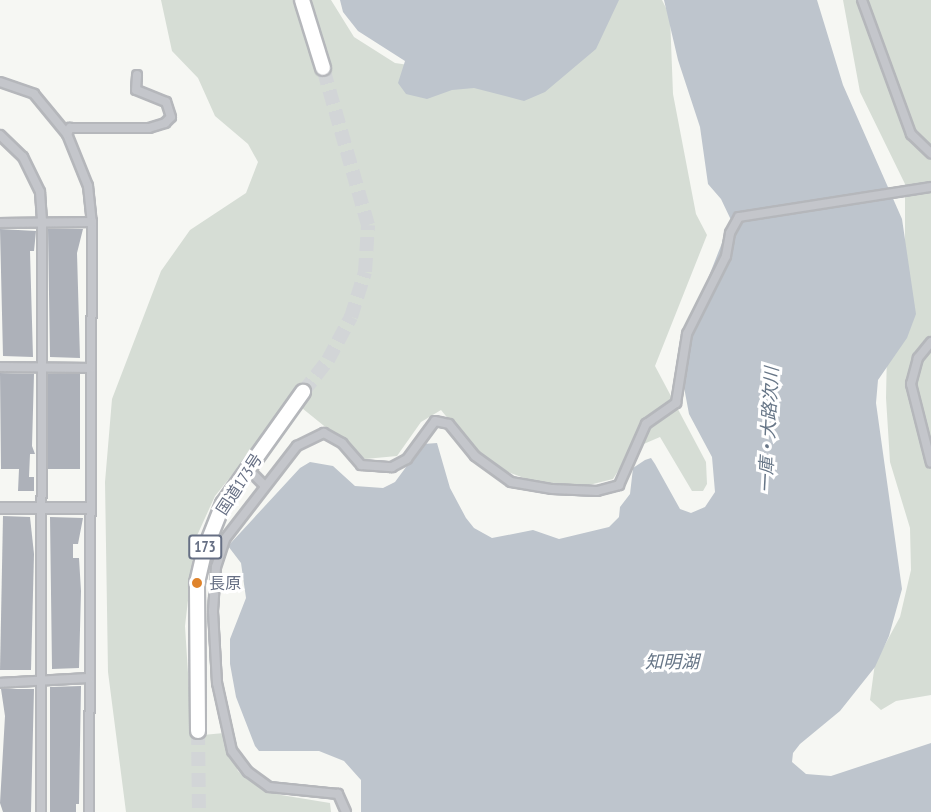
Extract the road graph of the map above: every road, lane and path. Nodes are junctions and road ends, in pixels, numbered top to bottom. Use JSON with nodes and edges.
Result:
{"nodes":[{"id":1,"x":302,"y":0,"type":"edge"},
{"id":2,"x":862,"y":0,"type":"edge"},
{"id":3,"x":323,"y":68,"type":"tunnel mouth"},
{"id":4,"x":137,"y":75,"type":"dead end"},
{"id":5,"x":0,"y":82,"type":"edge"},
{"id":6,"x":67,"y":134,"type":"junction"},
{"id":7,"x":0,"y":135,"type":"edge"},
{"id":8,"x":931,"y":153,"type":"edge"},
{"id":9,"x":931,"y":187,"type":"edge"},
{"id":10,"x":42,"y":222,"type":"junction"},
{"id":11,"x":92,"y":222,"type":"junction"},
{"id":12,"x":0,"y":224,"type":"edge"},
{"id":13,"x":931,"y":342,"type":"edge"},
{"id":14,"x":0,"y":367,"type":"edge"},
{"id":15,"x":42,"y":368,"type":"junction"},
{"id":16,"x":90,"y":368,"type":"junction"},
{"id":17,"x":303,"y":392,"type":"tunnel mouth"},
{"id":18,"x":931,"y":463,"type":"edge"},
{"id":19,"x":247,"y":468,"type":"junction"},
{"id":20,"x":265,"y":486,"type":"junction"},
{"id":21,"x":42,"y":507,"type":"junction"},
{"id":22,"x":89,"y":507,"type":"junction"},
{"id":23,"x":0,"y":508,"type":"edge"},
{"id":24,"x":89,"y":678,"type":"junction"},
{"id":25,"x":41,"y":681,"type":"junction"},
{"id":26,"x":0,"y":683,"type":"edge"},
{"id":27,"x":198,"y":731,"type":"tunnel mouth"},
{"id":28,"x":41,"y":812,"type":"edge"},
{"id":29,"x":89,"y":812,"type":"edge"},
{"id":30,"x":346,"y":812,"type":"edge"}],
"edges":[{"from":1,"to":3,"type":"highway"},
{"from":2,"to":8,"type":"street"},
{"from":4,"to":6,"type":"street"},
{"from":5,"to":6,"type":"street"},
{"from":6,"to":11,"type":"street"},
{"from":7,"to":10,"type":"street"},
{"from":9,"to":20,"type":"street"},
{"from":10,"to":11,"type":"street"},
{"from":10,"to":12,"type":"street"},
{"from":10,"to":15,"type":"street"},
{"from":11,"to":16,"type":"street"},
{"from":13,"to":18,"type":"street"},
{"from":14,"to":15,"type":"street"},
{"from":15,"to":16,"type":"street"},
{"from":15,"to":21,"type":"street"},
{"from":16,"to":22,"type":"street"},
{"from":17,"to":19,"type":"highway","name":"国道173号","number":"173"},
{"from":19,"to":20,"type":"street"},
{"from":19,"to":27,"type":"highway","name":"国道173号","number":"173"},
{"from":20,"to":30,"type":"street"},
{"from":21,"to":22,"type":"street"},
{"from":21,"to":23,"type":"street"},
{"from":21,"to":25,"type":"street"},
{"from":22,"to":24,"type":"street"},
{"from":24,"to":25,"type":"street"},
{"from":24,"to":29,"type":"street"},
{"from":25,"to":26,"type":"street"},
{"from":25,"to":28,"type":"street"}]}
